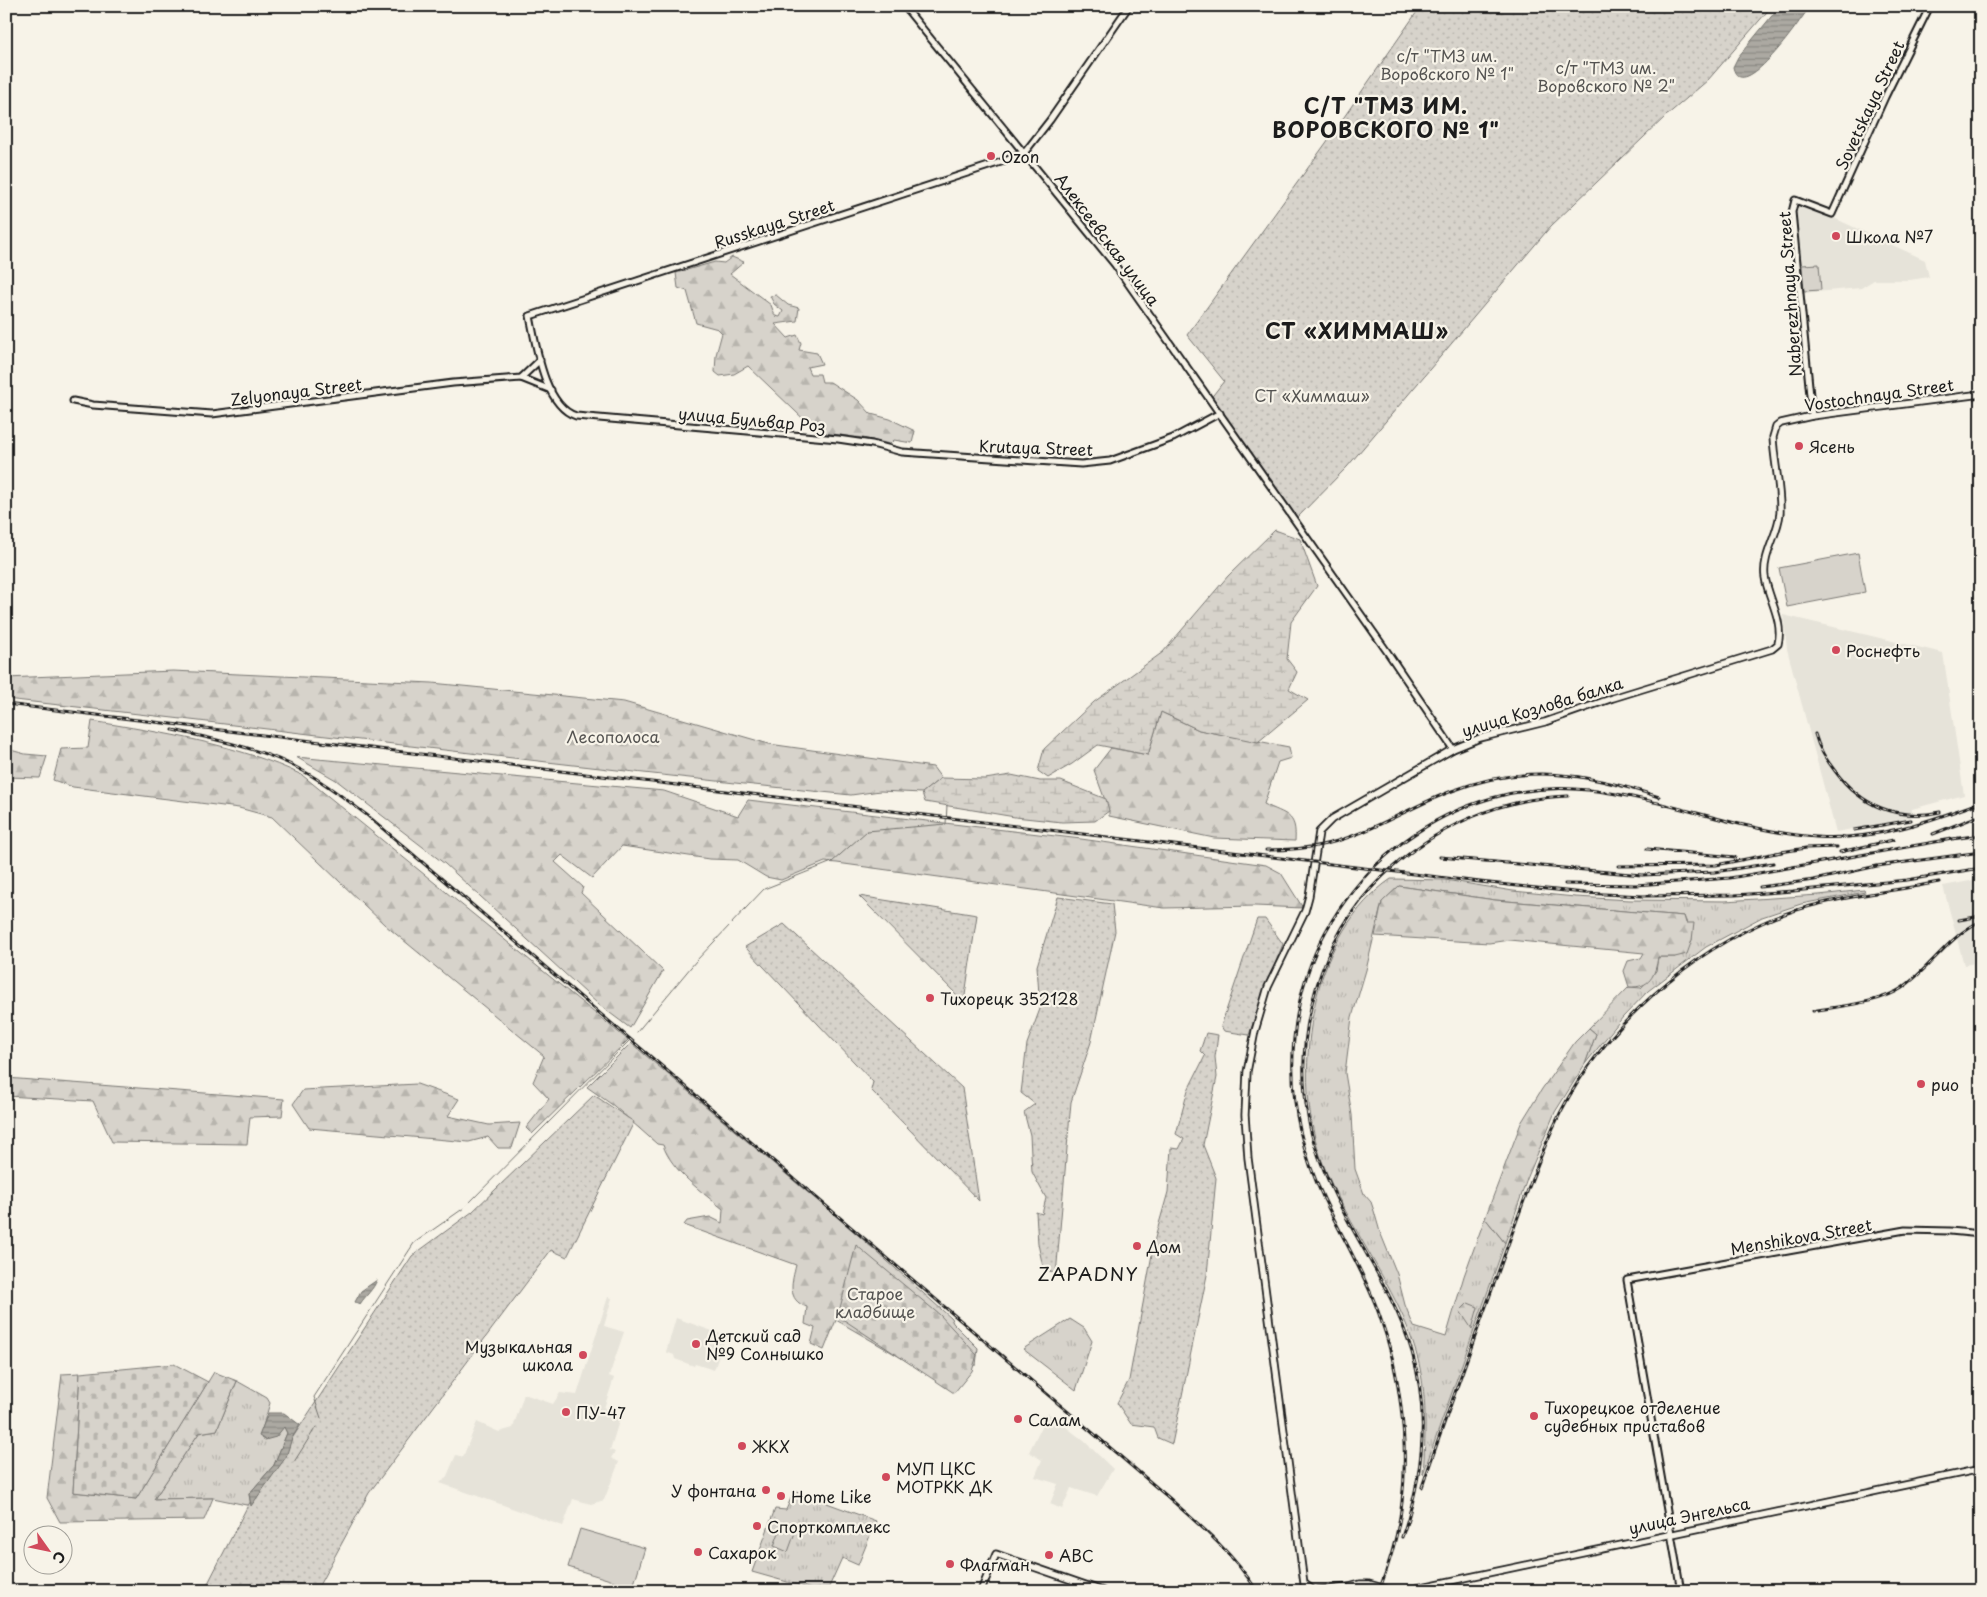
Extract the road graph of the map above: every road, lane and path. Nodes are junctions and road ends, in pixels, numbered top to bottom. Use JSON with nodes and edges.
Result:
{"nodes":[{"id":1,"x":904,"y":6,"type":"edge"},
{"id":2,"x":1129,"y":6,"type":"edge"},
{"id":3,"x":1930,"y":6,"type":"edge"},
{"id":4,"x":1025,"y":152,"type":"junction"},
{"id":5,"x":1795,"y":200,"type":"joint"},
{"id":6,"x":540,"y":360,"type":"junction"},
{"id":7,"x":521,"y":378,"type":"junction"},
{"id":8,"x":551,"y":390,"type":"junction"},
{"id":9,"x":1981,"y":394,"type":"edge"},
{"id":10,"x":73,"y":401,"type":"dead end"},
{"id":11,"x":1220,"y":413,"type":"junction"},
{"id":12,"x":1812,"y":416,"type":"junction"},
{"id":13,"x":931,"y":453,"type":"joint"},
{"id":14,"x":1778,"y":644,"type":"joint"},
{"id":15,"x":1453,"y":750,"type":"junction"},
{"id":16,"x":1981,"y":1234,"type":"edge"},
{"id":17,"x":1981,"y":1468,"type":"edge"},
{"id":18,"x":1671,"y":1534,"type":"junction"},
{"id":19,"x":1305,"y":1584,"type":"junction"},
{"id":20,"x":1346,"y":1589,"type":"edge"},
{"id":21,"x":1315,"y":1590,"type":"edge"},
{"id":22,"x":981,"y":1591,"type":"edge"},
{"id":23,"x":1103,"y":1591,"type":"edge"},
{"id":24,"x":1305,"y":1591,"type":"edge"},
{"id":25,"x":1403,"y":1591,"type":"edge"},
{"id":26,"x":1681,"y":1591,"type":"edge"}],
"edges":[{"from":1,"to":4,"type":"street","name":"Алексеевская улица"},
{"from":2,"to":4,"type":"street"},
{"from":3,"to":5,"type":"street","name":"Sovetskaya Street"},
{"from":4,"to":6,"type":"street","name":"Russkaya Street"},
{"from":4,"to":11,"type":"street","name":"Алексеевская улица"},
{"from":5,"to":12,"type":"street","name":"Naberezhnaya Street"},
{"from":6,"to":7,"type":"street"},
{"from":6,"to":8,"type":"street"},
{"from":7,"to":8,"type":"street","name":"Zelyonaya Street"},
{"from":7,"to":10,"type":"street","name":"Zelyonaya Street"},
{"from":8,"to":13,"type":"street","name":"улица Бульвар Роз"},
{"from":9,"to":12,"type":"main road","name":"Vostochnaya Street"},
{"from":11,"to":13,"type":"street","name":"Krutaya Street"},
{"from":11,"to":15,"type":"street","name":"Алексеевская улица"},
{"from":12,"to":14,"type":"main road","name":"Vostochnaya Street"},
{"from":14,"to":15,"type":"main road","name":"улица Козлова балка"},
{"from":15,"to":19,"type":"main road","name":"улица Козлова балка"},
{"from":16,"to":18,"type":"street","name":"Menshikova Street"},
{"from":17,"to":18,"type":"main road","name":"улица Энгельса"},
{"from":18,"to":25,"type":"main road","name":"улица Энгельса"},
{"from":18,"to":26,"type":"street"},
{"from":19,"to":21,"type":"main road"},
{"from":19,"to":24,"type":"main road"},
{"from":20,"to":21,"type":"main road"},
{"from":20,"to":25,"type":"main road"},
{"from":22,"to":23,"type":"main road"}]}
